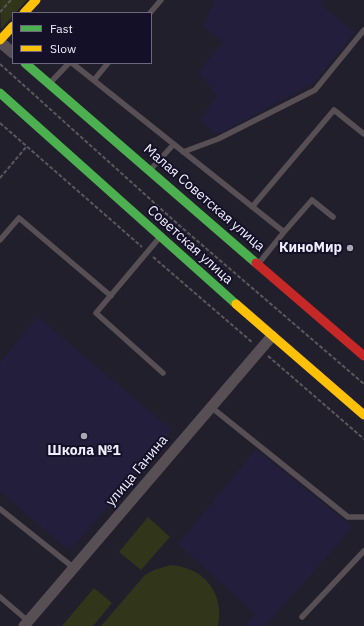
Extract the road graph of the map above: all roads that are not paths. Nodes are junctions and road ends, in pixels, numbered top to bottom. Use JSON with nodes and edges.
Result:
{"nodes":[{"id":1,"x":36,"y":0,"type":"edge"},
{"id":2,"x":161,"y":0,"type":"edge"},
{"id":3,"x":25,"y":12,"type":"edge"},
{"id":4,"x":151,"y":12,"type":"edge"},
{"id":5,"x":12,"y":27,"type":"edge"},
{"id":6,"x":364,"y":30,"type":"edge"},
{"id":7,"x":0,"y":41,"type":"edge"},
{"id":8,"x":12,"y":52,"type":"edge"},
{"id":9,"x":26,"y":64,"type":"edge"},
{"id":10,"x":68,"y":64,"type":"edge"},
{"id":11,"x":73,"y":64,"type":"edge"},
{"id":12,"x":107,"y":64,"type":"edge"},
{"id":13,"x":94,"y":80,"type":"junction"},
{"id":14,"x":49,"y":84,"type":"junction"},
{"id":15,"x":0,"y":94,"type":"edge"},
{"id":16,"x":364,"y":134,"type":"edge"},
{"id":17,"x":174,"y":144,"type":"junction"},
{"id":18,"x":183,"y":152,"type":"junction"},
{"id":19,"x":149,"y":170,"type":"junction"},
{"id":20,"x":252,"y":207,"type":"junction"},
{"id":21,"x":333,"y":218,"type":"dead end"},
{"id":22,"x":284,"y":232,"type":"junction"},
{"id":23,"x":161,"y":237,"type":"junction"},
{"id":24,"x":0,"y":240,"type":"edge"},
{"id":25,"x":258,"y":264,"type":"junction"},
{"id":26,"x":111,"y":296,"type":"junction"},
{"id":27,"x":272,"y":336,"type":"junction"},
{"id":28,"x":364,"y":356,"type":"edge"},
{"id":29,"x":163,"y":373,"type":"dead end"},
{"id":30,"x":211,"y":407,"type":"junction"},
{"id":31,"x":364,"y":415,"type":"edge"},
{"id":32,"x":0,"y":509,"type":"edge"},
{"id":33,"x":364,"y":517,"type":"edge"},
{"id":34,"x":364,"y":551,"type":"edge"},
{"id":35,"x":74,"y":568,"type":"junction"},
{"id":36,"x":0,"y":597,"type":"edge"},
{"id":37,"x":302,"y":617,"type":"dead end"},
{"id":38,"x":26,"y":624,"type":"edge"}],
"edges":[{"from":1,"to":3,"type":"street"},
{"from":2,"to":4,"type":"lane"},
{"from":5,"to":7,"type":"street"},
{"from":6,"to":18,"type":"lane"},
{"from":7,"to":8,"type":"street"},
{"from":9,"to":14,"type":"street","name":"Малая Советская улица"},
{"from":10,"to":14,"type":"lane"},
{"from":11,"to":13,"type":"lane"},
{"from":12,"to":13,"type":"lane"},
{"from":13,"to":17,"type":"lane"},
{"from":14,"to":19,"type":"street","name":"Малая Советская улица"},
{"from":15,"to":23,"type":"street","name":"Советская улица"},
{"from":16,"to":20,"type":"lane"},
{"from":17,"to":18,"type":"lane"},
{"from":17,"to":19,"type":"lane"},
{"from":18,"to":20,"type":"lane"},
{"from":19,"to":25,"type":"street","name":"Малая Советская улица"},
{"from":20,"to":22,"type":"lane"},
{"from":21,"to":22,"type":"lane"},
{"from":22,"to":25,"type":"lane"},
{"from":23,"to":26,"type":"lane"},
{"from":23,"to":27,"type":"street","name":"Советская улица"},
{"from":24,"to":26,"type":"lane"},
{"from":25,"to":28,"type":"street","name":"Малая Советская улица"},
{"from":26,"to":29,"type":"lane"},
{"from":27,"to":30,"type":"street","name":"улица Ганина"},
{"from":27,"to":31,"type":"street","name":"Советская улица"},
{"from":30,"to":33,"type":"lane"},
{"from":30,"to":35,"type":"street","name":"улица Ганина"},
{"from":32,"to":35,"type":"lane"},
{"from":34,"to":37,"type":"lane"},
{"from":35,"to":38,"type":"street","name":"улица Ганина"},
{"from":36,"to":38,"type":"lane"}]}
